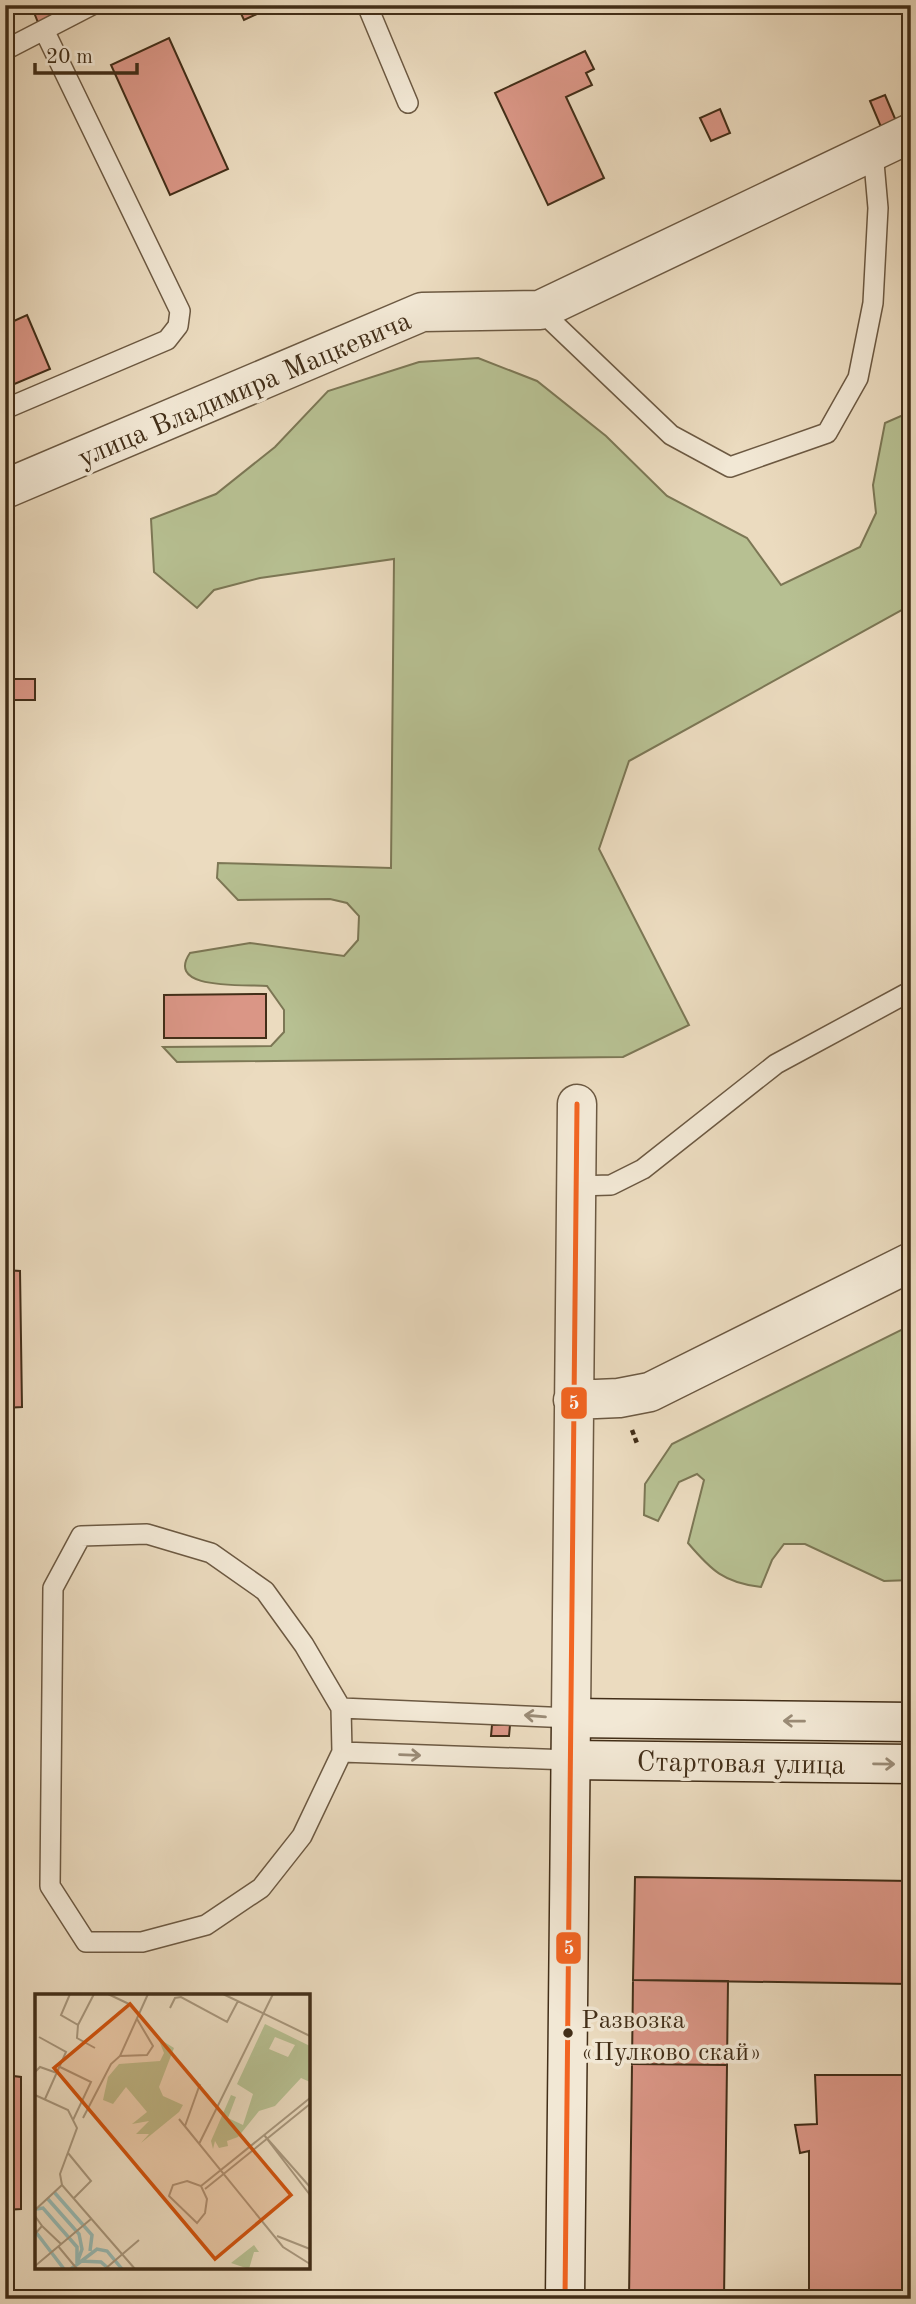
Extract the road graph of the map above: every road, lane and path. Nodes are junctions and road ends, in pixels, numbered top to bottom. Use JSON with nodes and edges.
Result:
{"nodes":[{"id":1,"x":92,"y":5,"type":"edge"},
{"id":2,"x":367,"y":5,"type":"edge"},
{"id":3,"x":44,"y":30,"type":"junction"},
{"id":4,"x":5,"y":50,"type":"edge"},
{"id":5,"x":408,"y":103,"type":"dead end"},
{"id":6,"x":911,"y":133,"type":"edge"},
{"id":7,"x":873,"y":151,"type":"junction"},
{"id":8,"x":540,"y":310,"type":"junction"},
{"id":9,"x":5,"y":409,"type":"edge"},
{"id":10,"x":5,"y":489,"type":"edge"},
{"id":11,"x":911,"y":991,"type":"edge"},
{"id":12,"x":577,"y":1104,"type":"dead end"},
{"id":13,"x":576,"y":1186,"type":"junction"},
{"id":14,"x":911,"y":1262,"type":"edge"},
{"id":15,"x":573,"y":1400,"type":"junction"},
{"id":16,"x":341,"y":1708,"type":"junction"},
{"id":17,"x":571,"y":1718,"type":"junction"},
{"id":18,"x":911,"y":1723,"type":"edge"},
{"id":19,"x":342,"y":1752,"type":"junction"},
{"id":20,"x":570,"y":1760,"type":"junction"},
{"id":21,"x":911,"y":1764,"type":"edge"},
{"id":22,"x":565,"y":2299,"type":"edge"}],
"edges":[{"from":1,"to":3,"type":"lane"},
{"from":2,"to":5,"type":"lane"},
{"from":3,"to":4,"type":"lane"},
{"from":3,"to":9,"type":"lane"},
{"from":6,"to":7,"type":"street","name":"улица Владимира Мацкевича"},
{"from":7,"to":8,"type":"street","name":"улица Владимира Мацкевича"},
{"from":7,"to":8,"type":"lane"},
{"from":8,"to":10,"type":"street","name":"улица Владимира Мацкевича"},
{"from":11,"to":13,"type":"lane"},
{"from":12,"to":13,"type":"street"},
{"from":13,"to":15,"type":"street"},
{"from":14,"to":15,"type":"street"},
{"from":15,"to":17,"type":"street"},
{"from":17,"to":16,"type":"lane","one_way":true},
{"from":16,"to":19,"type":"lane"},
{"from":16,"to":19,"type":"lane"},
{"from":18,"to":17,"type":"street","name":"Стартовая улица","one_way":true},
{"from":17,"to":20,"type":"street"},
{"from":19,"to":20,"type":"lane","one_way":true},
{"from":20,"to":21,"type":"street","name":"Стартовая улица","one_way":true},
{"from":20,"to":22,"type":"street"}]}
